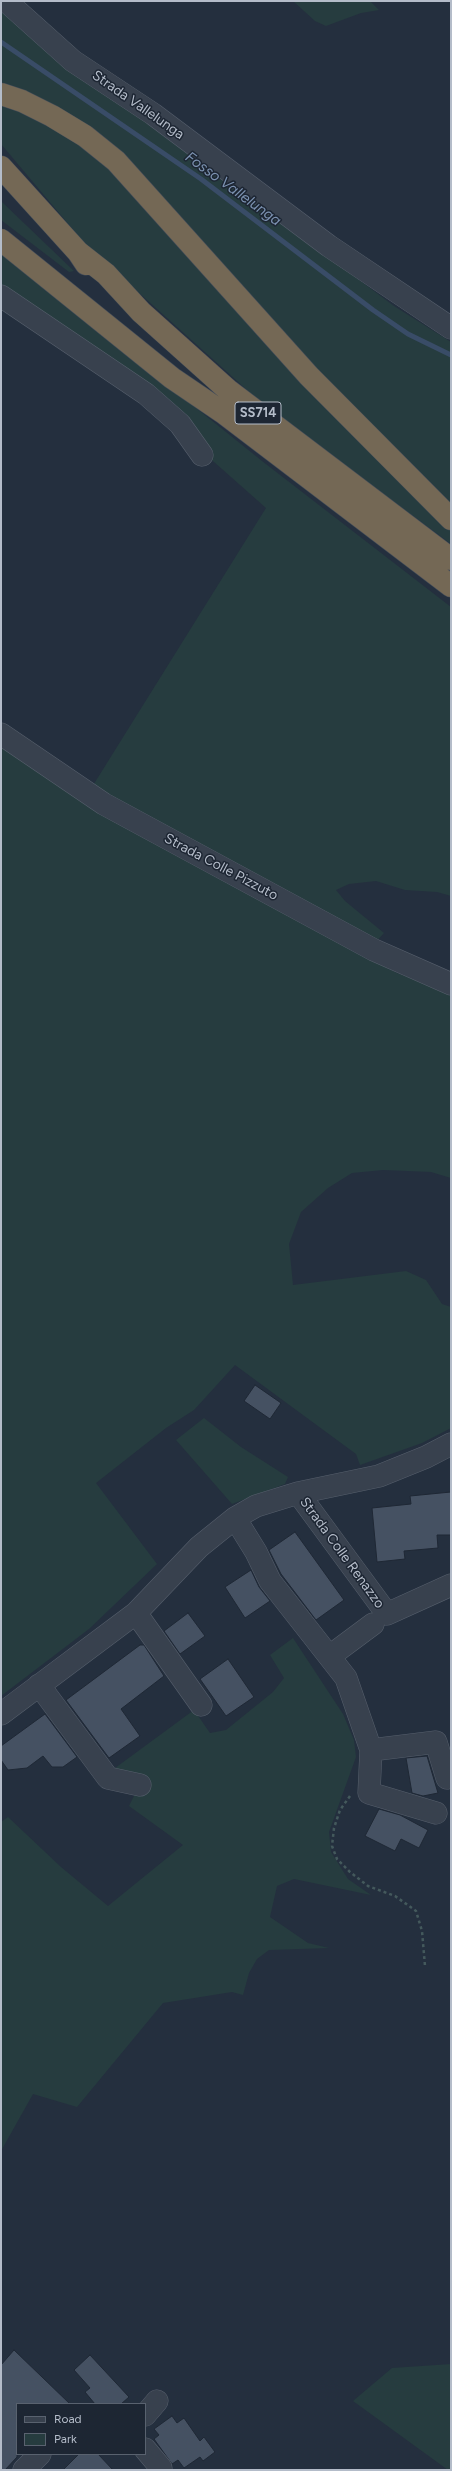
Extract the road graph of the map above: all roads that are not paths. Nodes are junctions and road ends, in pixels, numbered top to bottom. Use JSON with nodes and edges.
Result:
{"nodes":[{"id":1,"x":6,"y":1,"type":"edge"},
{"id":2,"x":1,"y":94,"type":"edge"},
{"id":3,"x":1,"y":167,"type":"edge"},
{"id":4,"x":1,"y":240,"type":"edge"},
{"id":5,"x":78,"y":252,"type":"junction"},
{"id":6,"x":1,"y":296,"type":"edge"},
{"id":7,"x":451,"y":328,"type":"edge"},
{"id":8,"x":225,"y":414,"type":"junction"},
{"id":9,"x":202,"y":455,"type":"dead end"},
{"id":10,"x":451,"y":519,"type":"edge"},
{"id":11,"x":451,"y":559,"type":"edge"},
{"id":12,"x":451,"y":586,"type":"edge"},
{"id":13,"x":1,"y":734,"type":"edge"},
{"id":14,"x":451,"y":984,"type":"edge"},
{"id":15,"x":451,"y":1444,"type":"edge"},
{"id":16,"x":298,"y":1493,"type":"junction"},
{"id":17,"x":235,"y":1518,"type":"junction"},
{"id":18,"x":451,"y":1585,"type":"edge"},
{"id":19,"x":136,"y":1613,"type":"junction"},
{"id":20,"x":373,"y":1624,"type":"dead end"},
{"id":21,"x":330,"y":1656,"type":"junction"},
{"id":22,"x":39,"y":1685,"type":"junction"},
{"id":23,"x":201,"y":1705,"type":"dead end"},
{"id":24,"x":1,"y":1714,"type":"edge"},
{"id":25,"x":371,"y":1750,"type":"junction"},
{"id":26,"x":447,"y":1778,"type":"dead end"},
{"id":27,"x":140,"y":1785,"type":"dead end"},
{"id":28,"x":436,"y":1813,"type":"dead end"},
{"id":29,"x":146,"y":2450,"type":"edge"},
{"id":30,"x":39,"y":2455,"type":"edge"},
{"id":31,"x":161,"y":2468,"type":"dead end"},
{"id":32,"x":24,"y":2470,"type":"edge"}],
"edges":[{"from":1,"to":7,"type":"street","name":"Strada Vallelunga"},
{"from":2,"to":10,"type":"highway"},
{"from":3,"to":5,"type":"highway","number":"SS714"},
{"from":4,"to":8,"type":"highway"},
{"from":5,"to":8,"type":"highway","number":"SS714"},
{"from":5,"to":11,"type":"highway","number":"SS714"},
{"from":6,"to":9,"type":"street"},
{"from":8,"to":12,"type":"highway","number":"SS714"},
{"from":13,"to":14,"type":"street","name":"Strada Colle Pizzuto"},
{"from":15,"to":16,"type":"street","name":"Strada Colle Renazzo"},
{"from":16,"to":17,"type":"street","name":"Strada Colle Renazzo"},
{"from":16,"to":18,"type":"street","name":"Strada Colle Renazzo"},
{"from":17,"to":19,"type":"street","name":"Strada Colle Renazzo"},
{"from":17,"to":21,"type":"street"},
{"from":19,"to":22,"type":"street","name":"Strada Colle Renazzo"},
{"from":19,"to":23,"type":"street"},
{"from":20,"to":21,"type":"street","name":"Strada Colle Renazzo"},
{"from":21,"to":25,"type":"street"},
{"from":22,"to":24,"type":"street","name":"Strada Colle Renazzo"},
{"from":22,"to":27,"type":"street"},
{"from":25,"to":26,"type":"street"},
{"from":25,"to":28,"type":"street"},
{"from":29,"to":31,"type":"street"},
{"from":30,"to":32,"type":"street"}]}
